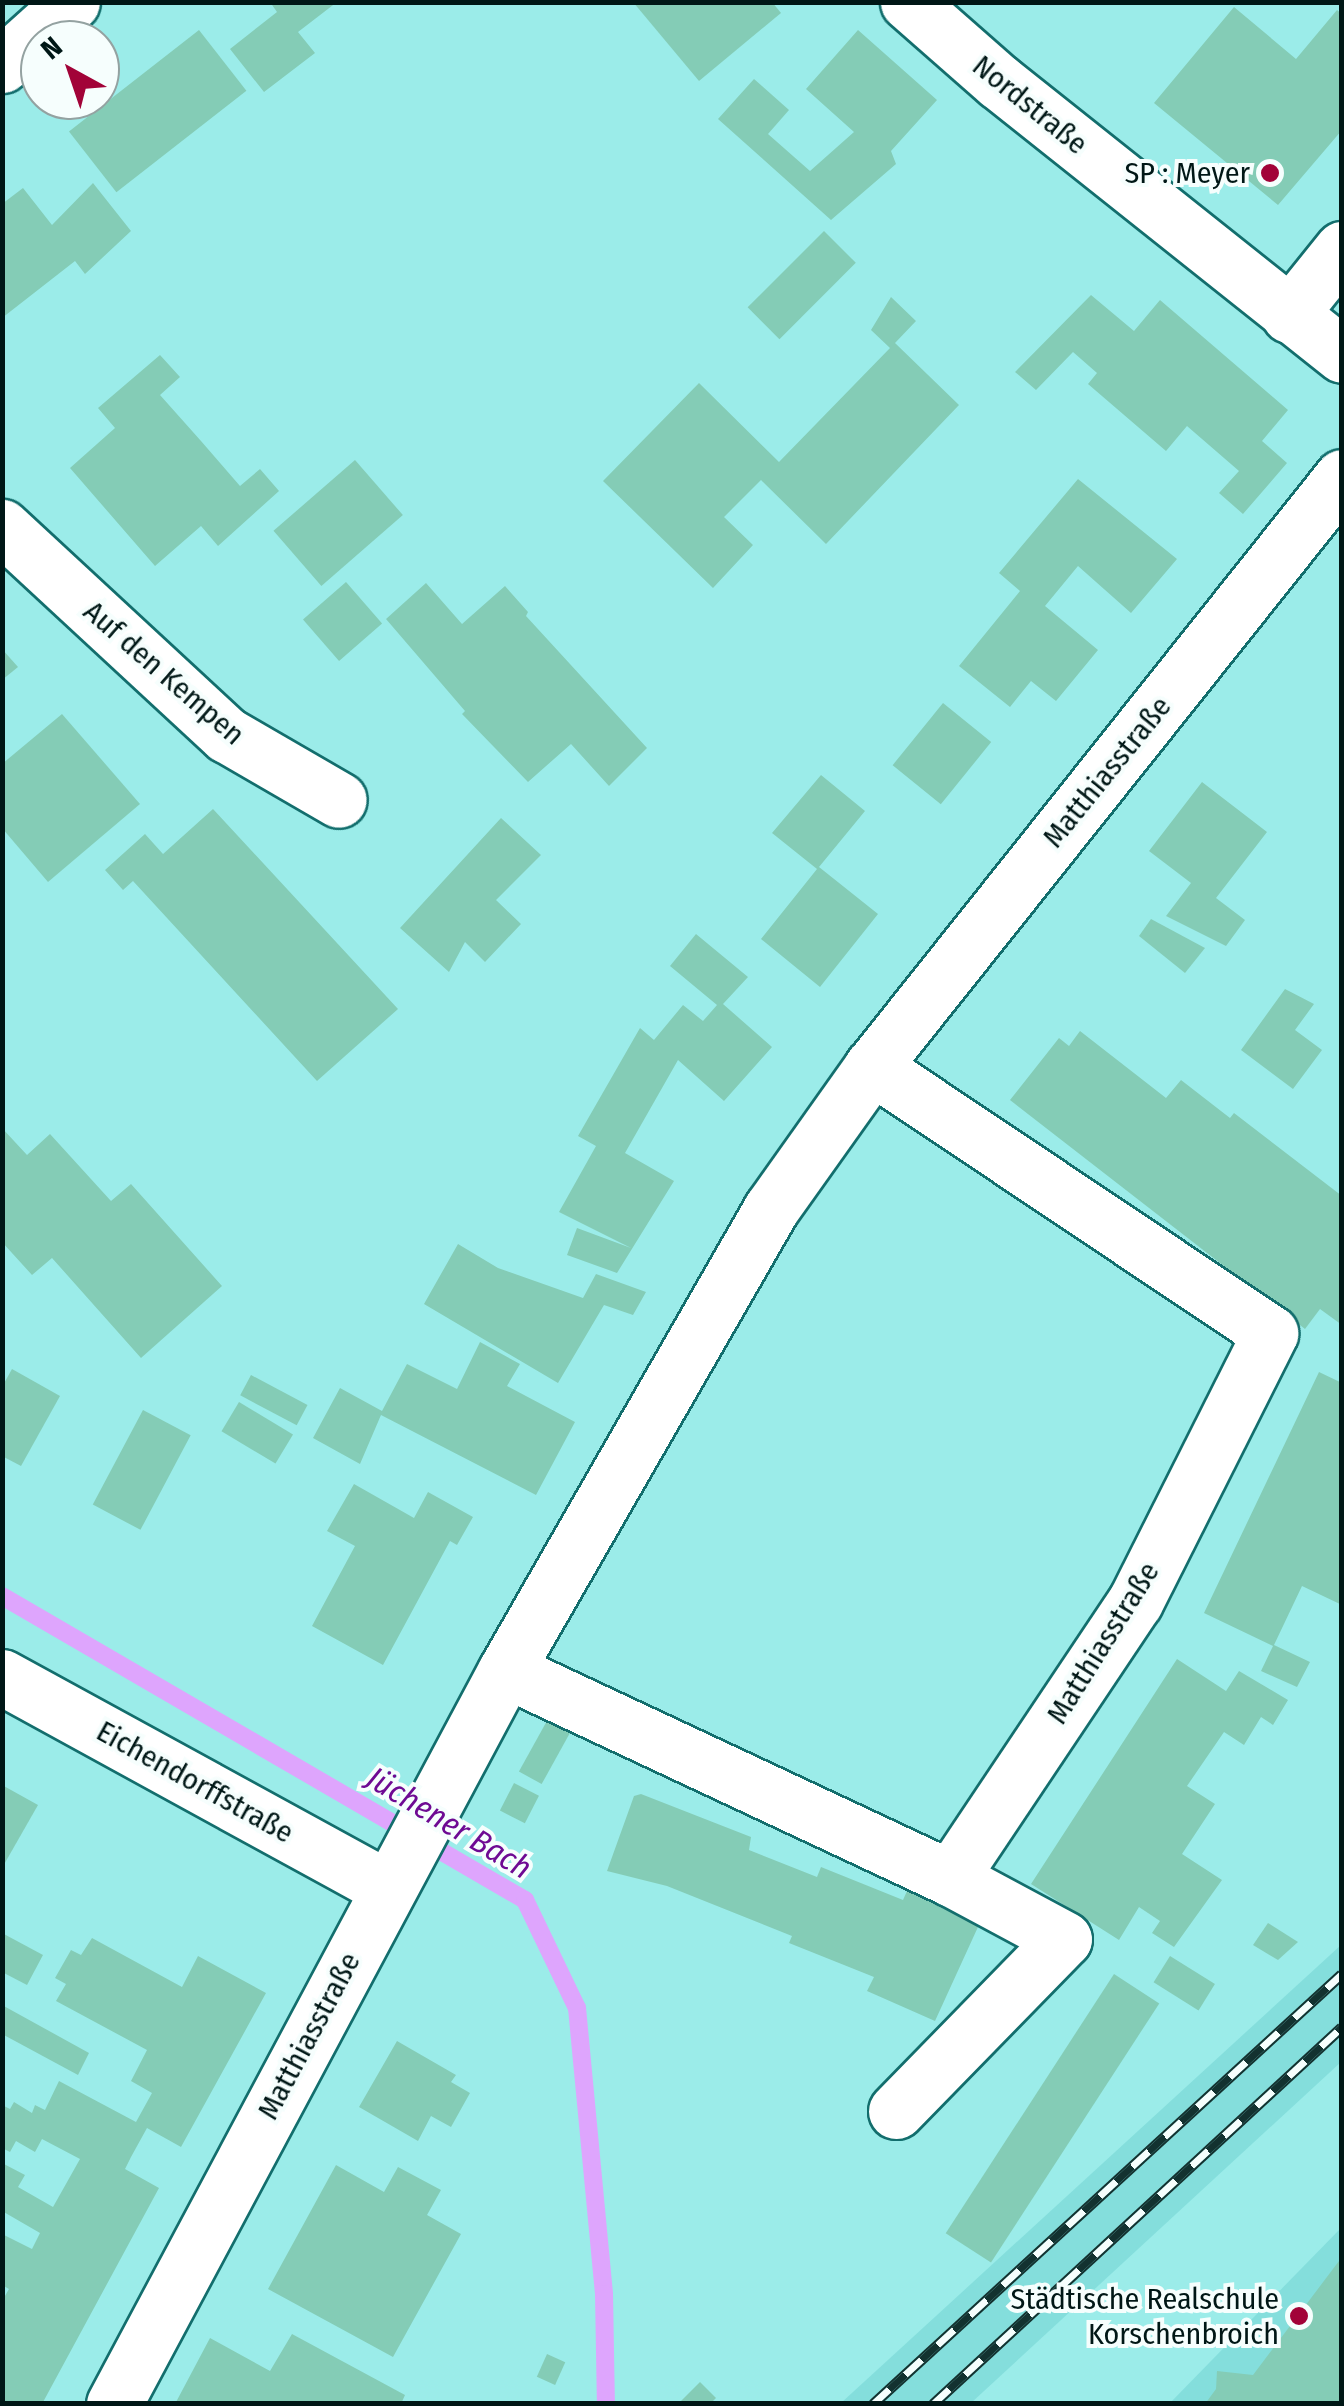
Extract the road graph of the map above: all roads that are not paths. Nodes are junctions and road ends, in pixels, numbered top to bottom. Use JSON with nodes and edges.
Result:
{"nodes":[{"id":1,"x":72,"y":2,"type":"edge"},
{"id":2,"x":908,"y":2,"type":"edge"},
{"id":3,"x":2,"y":65,"type":"edge"},
{"id":4,"x":1342,"y":248,"type":"edge"},
{"id":5,"x":1288,"y":315,"type":"junction"},
{"id":6,"x":1342,"y":355,"type":"edge"},
{"id":7,"x":1342,"y":477,"type":"edge"},
{"id":8,"x":2,"y":527,"type":"edge"},
{"id":9,"x":340,"y":800,"type":"dead end"},
{"id":10,"x":872,"y":1067,"type":"junction"},
{"id":11,"x":506,"y":1670,"type":"junction"},
{"id":12,"x":2,"y":1677,"type":"edge"},
{"id":13,"x":394,"y":1876,"type":"junction"},
{"id":14,"x":950,"y":1878,"type":"junction"},
{"id":15,"x":896,"y":2111,"type":"dead end"},
{"id":16,"x":114,"y":2404,"type":"edge"}],
"edges":[{"from":1,"to":3,"type":"street"},
{"from":2,"to":5,"type":"street","name":"Nordstraße"},
{"from":4,"to":5,"type":"street"},
{"from":5,"to":6,"type":"street","name":"Nordstraße"},
{"from":7,"to":10,"type":"street","name":"Matthiasstraße"},
{"from":8,"to":9,"type":"street","name":"Auf den Kempen"},
{"from":10,"to":11,"type":"street","name":"Matthiasstraße"},
{"from":10,"to":14,"type":"street","name":"Matthiasstraße"},
{"from":11,"to":13,"type":"street","name":"Matthiasstraße"},
{"from":11,"to":14,"type":"street"},
{"from":12,"to":13,"type":"street","name":"Eichendorffstraße"},
{"from":13,"to":16,"type":"street","name":"Matthiasstraße"},
{"from":14,"to":15,"type":"street"}]}
